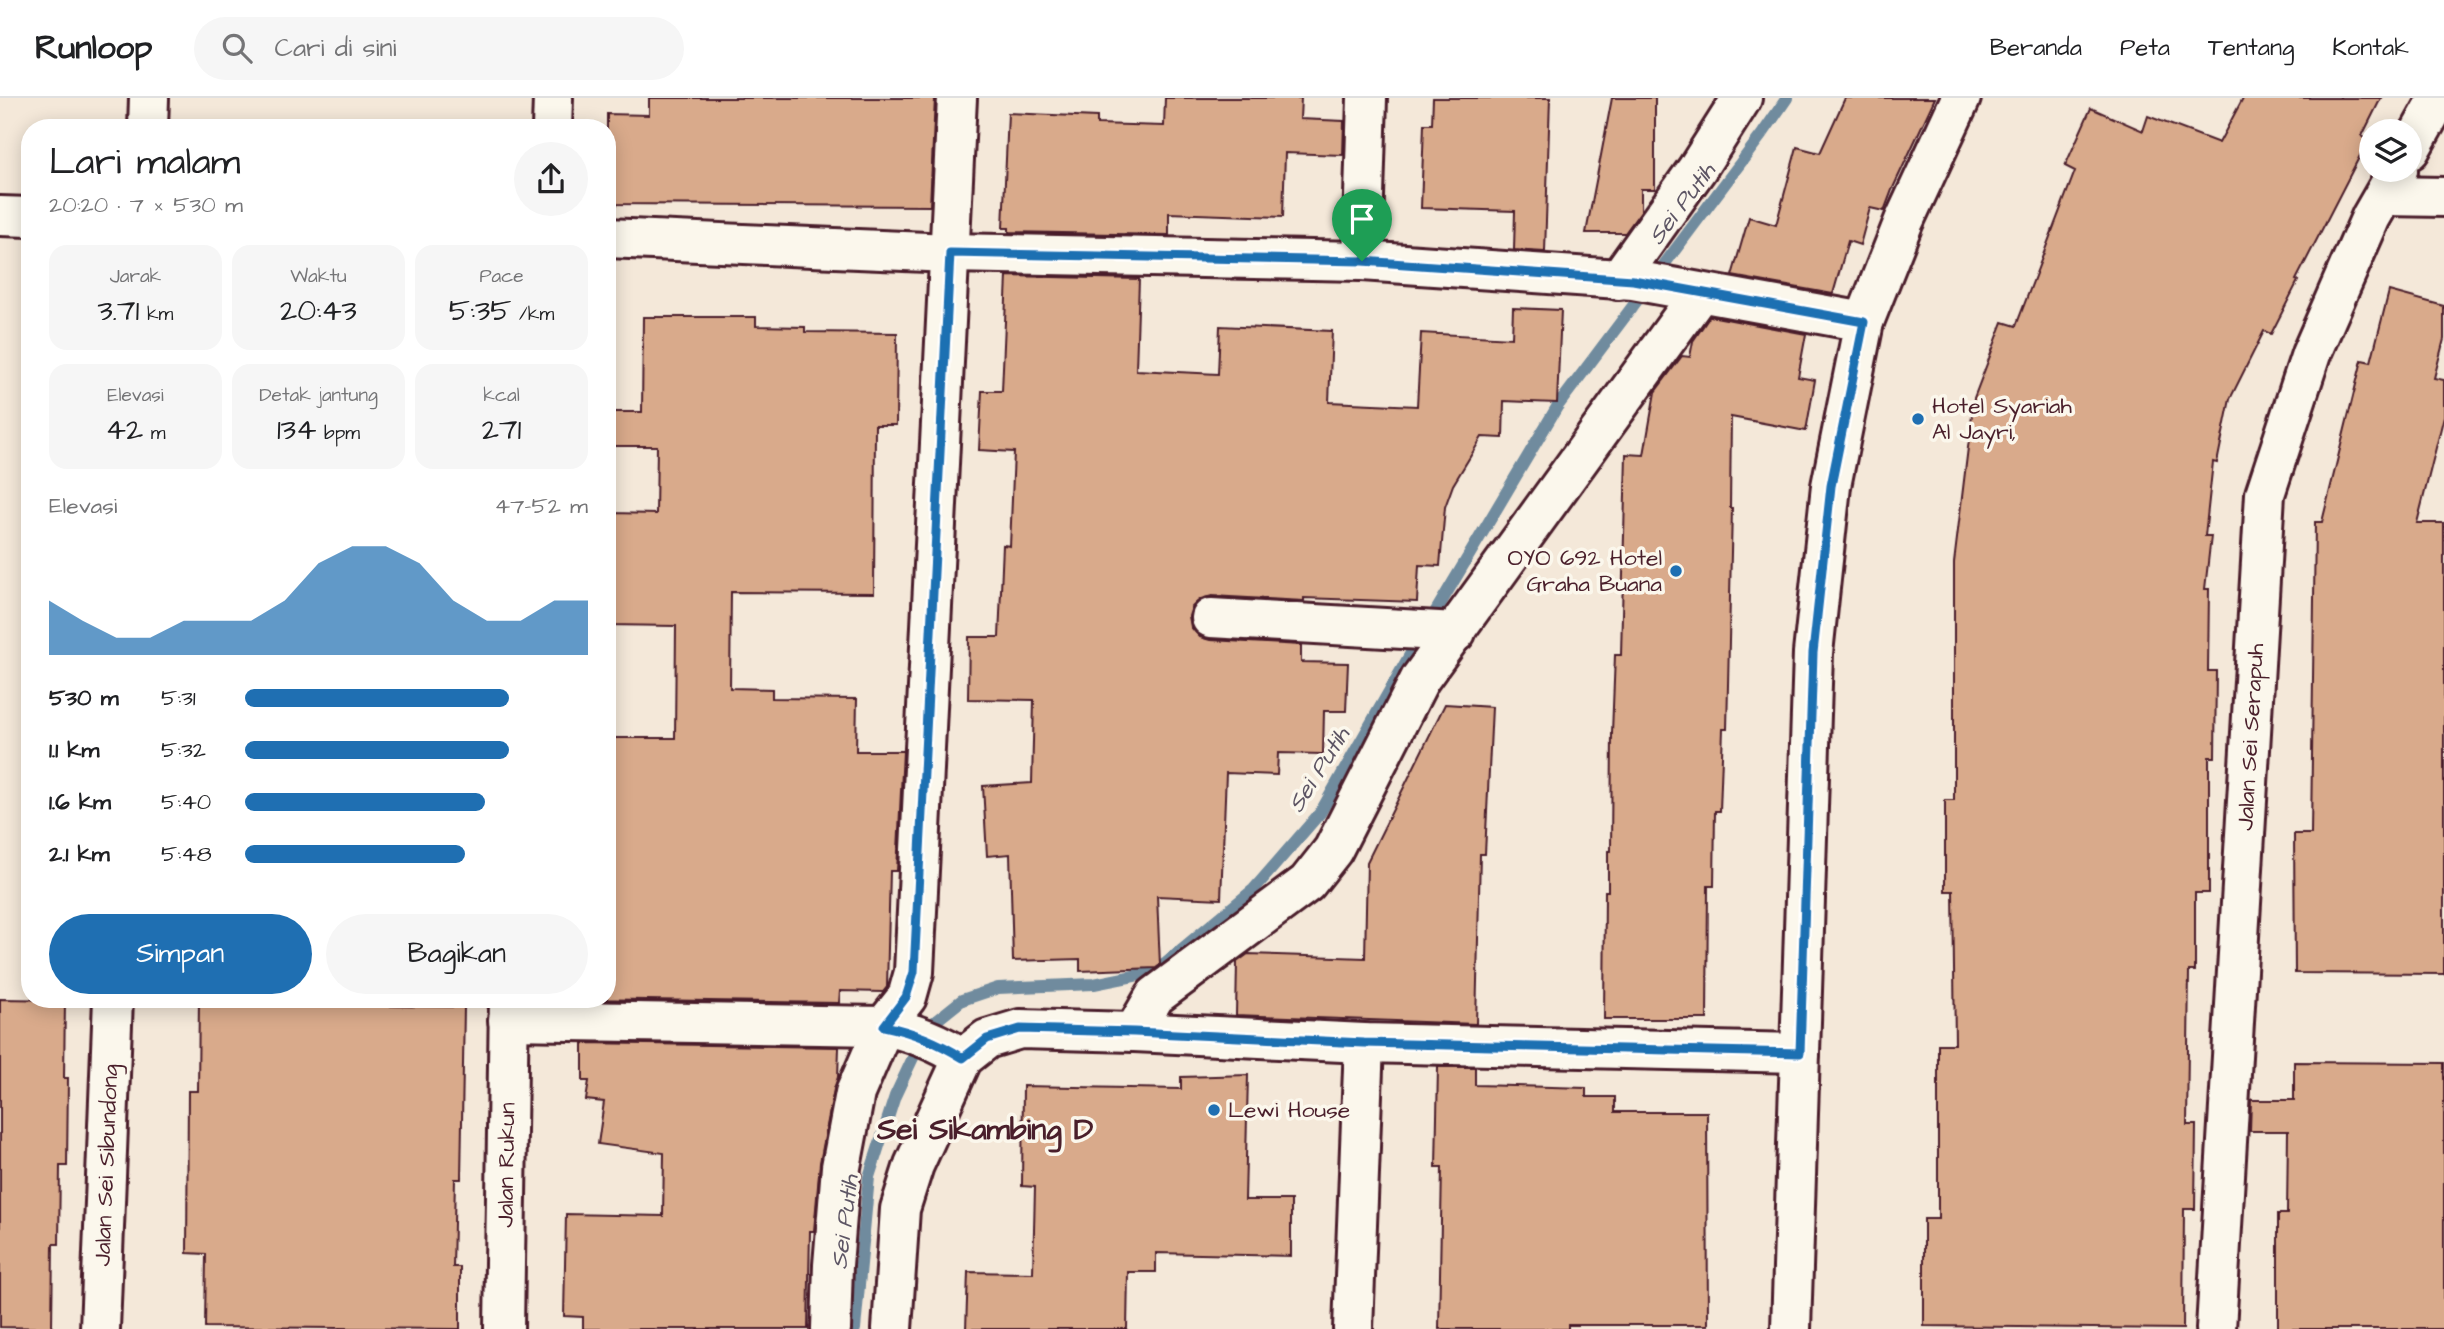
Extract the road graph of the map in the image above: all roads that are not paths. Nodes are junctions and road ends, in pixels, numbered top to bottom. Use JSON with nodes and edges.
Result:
{"nodes":[{"id":1,"x":149,"y":98,"type":"edge"},
{"id":2,"x":553,"y":98,"type":"edge"},
{"id":3,"x":957,"y":98,"type":"edge"},
{"id":4,"x":1367,"y":98,"type":"edge"},
{"id":5,"x":1742,"y":98,"type":"edge"},
{"id":6,"x":1961,"y":98,"type":"edge"},
{"id":7,"x":2439,"y":98,"type":"edge"},
{"id":8,"x":148,"y":119,"type":"edge"},
{"id":9,"x":552,"y":119,"type":"edge"},
{"id":10,"x":2422,"y":128,"type":"edge"},
{"id":11,"x":2391,"y":183,"type":"edge"},
{"id":12,"x":2444,"y":197,"type":"edge"},
{"id":13,"x":0,"y":216,"type":"edge"},
{"id":14,"x":21,"y":217,"type":"edge"},
{"id":15,"x":616,"y":238,"type":"edge"},
{"id":16,"x":950,"y":253,"type":"junction"},
{"id":17,"x":1362,"y":261,"type":"junction"},
{"id":18,"x":1625,"y":280,"type":"junction"},
{"id":19,"x":1690,"y":290,"type":"junction"},
{"id":20,"x":1864,"y":322,"type":"junction"},
{"id":21,"x":1211,"y":618,"type":"dead end"},
{"id":22,"x":1437,"y":631,"type":"junction"},
{"id":23,"x":113,"y":1008,"type":"edge"},
{"id":24,"x":509,"y":1010,"type":"edge"},
{"id":25,"x":895,"y":1028,"type":"junction"},
{"id":26,"x":1134,"y":1032,"type":"junction"},
{"id":27,"x":1364,"y":1043,"type":"junction"},
{"id":28,"x":953,"y":1052,"type":"junction"},
{"id":29,"x":1800,"y":1053,"type":"junction"},
{"id":30,"x":100,"y":1329,"type":"edge"},
{"id":31,"x":504,"y":1329,"type":"edge"},
{"id":32,"x":831,"y":1329,"type":"edge"},
{"id":33,"x":892,"y":1329,"type":"edge"},
{"id":34,"x":1353,"y":1329,"type":"edge"},
{"id":35,"x":1791,"y":1329,"type":"edge"},
{"id":36,"x":2216,"y":1329,"type":"edge"}],
"edges":[{"from":1,"to":8,"type":"street"},
{"from":2,"to":9,"type":"street"},
{"from":3,"to":16,"type":"street"},
{"from":4,"to":17,"type":"street"},
{"from":5,"to":18,"type":"street"},
{"from":6,"to":20,"type":"street"},
{"from":7,"to":10,"type":"street"},
{"from":11,"to":12,"type":"street"},
{"from":11,"to":36,"type":"street","name":"Jalan Sei Serapuh"},
{"from":13,"to":14,"type":"street"},
{"from":15,"to":16,"type":"street"},
{"from":16,"to":17,"type":"street"},
{"from":16,"to":25,"type":"street"},
{"from":17,"to":18,"type":"street"},
{"from":18,"to":19,"type":"street"},
{"from":19,"to":20,"type":"street"},
{"from":19,"to":22,"type":"street"},
{"from":20,"to":29,"type":"street"},
{"from":21,"to":22,"type":"street"},
{"from":22,"to":26,"type":"street"},
{"from":23,"to":30,"type":"street","name":"Jalan Sei Sibundong"},
{"from":24,"to":25,"type":"street"},
{"from":24,"to":31,"type":"street","name":"Jalan Rukun"},
{"from":25,"to":28,"type":"street"},
{"from":25,"to":32,"type":"street"},
{"from":26,"to":27,"type":"street"},
{"from":26,"to":28,"type":"street"},
{"from":27,"to":29,"type":"street"},
{"from":27,"to":34,"type":"street"},
{"from":28,"to":33,"type":"street"},
{"from":29,"to":35,"type":"street"}]}
